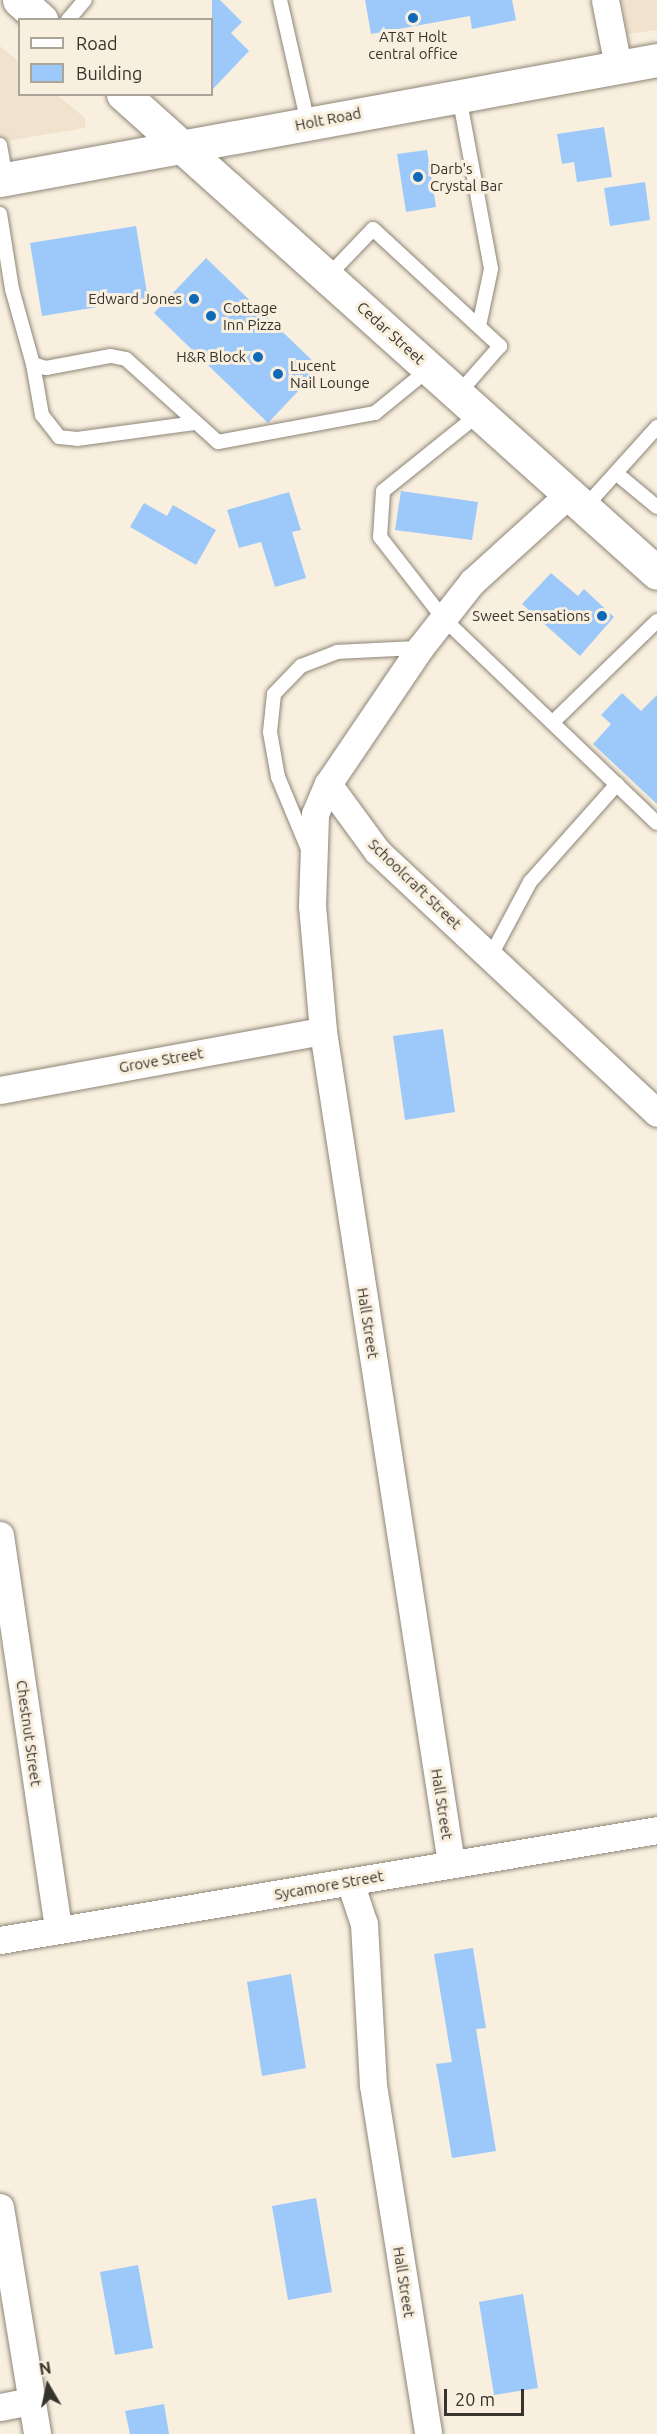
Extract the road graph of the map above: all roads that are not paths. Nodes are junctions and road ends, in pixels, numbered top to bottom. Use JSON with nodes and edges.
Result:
{"nodes":[{"id":1,"x":19,"y":0,"type":"edge"},
{"id":2,"x":85,"y":0,"type":"edge"},
{"id":3,"x":280,"y":0,"type":"edge"},
{"id":4,"x":605,"y":0,"type":"edge"},
{"id":5,"x":39,"y":18,"type":"edge"},
{"id":6,"x":70,"y":18,"type":"edge"},
{"id":7,"x":657,"y":60,"type":"edge"},
{"id":8,"x":618,"y":66,"type":"junction"},
{"id":9,"x":459,"y":95,"type":"junction"},
{"id":10,"x":125,"y":96,"type":"edge"},
{"id":11,"x":308,"y":123,"type":"junction"},
{"id":12,"x":0,"y":145,"type":"edge"},
{"id":13,"x":181,"y":147,"type":"junction"},
{"id":14,"x":3,"y":179,"type":"edge"},
{"id":15,"x":0,"y":214,"type":"edge"},
{"id":16,"x":327,"y":277,"type":"junction"},
{"id":17,"x":479,"y":326,"type":"junction"},
{"id":18,"x":33,"y":364,"type":"junction"},
{"id":19,"x":430,"y":368,"type":"junction"},
{"id":20,"x":469,"y":404,"type":"junction"},
{"id":21,"x":196,"y":423,"type":"junction"},
{"id":22,"x":657,"y":427,"type":"edge"},
{"id":23,"x":616,"y":473,"type":"junction"},
{"id":24,"x":577,"y":500,"type":"junction"},
{"id":25,"x":657,"y":507,"type":"edge"},
{"id":26,"x":657,"y":573,"type":"edge"},
{"id":27,"x":443,"y":618,"type":"junction"},
{"id":28,"x":657,"y":621,"type":"edge"},
{"id":29,"x":420,"y":648,"type":"junction"},
{"id":30,"x":553,"y":722,"type":"junction"},
{"id":31,"x":328,"y":784,"type":"junction"},
{"id":32,"x":617,"y":784,"type":"junction"},
{"id":33,"x":657,"y":824,"type":"edge"},
{"id":34,"x":311,"y":856,"type":"junction"},
{"id":35,"x":490,"y":957,"type":"junction"},
{"id":36,"x":323,"y":1030,"type":"junction"},
{"id":37,"x":0,"y":1090,"type":"edge"},
{"id":38,"x":657,"y":1113,"type":"edge"},
{"id":39,"x":0,"y":1535,"type":"edge"},
{"id":40,"x":657,"y":1830,"type":"edge"},
{"id":41,"x":451,"y":1863,"type":"junction"},
{"id":42,"x":350,"y":1882,"type":"junction"},
{"id":43,"x":58,"y":1930,"type":"junction"},
{"id":44,"x":0,"y":1940,"type":"edge"},
{"id":45,"x":0,"y":2207,"type":"edge"},
{"id":46,"x":32,"y":2402,"type":"junction"},
{"id":47,"x":0,"y":2407,"type":"edge"},
{"id":48,"x":37,"y":2434,"type":"edge"},
{"id":49,"x":428,"y":2434,"type":"edge"}],
"edges":[{"from":1,"to":5,"type":"main road"},
{"from":2,"to":6,"type":"lane"},
{"from":3,"to":11,"type":"lane"},
{"from":4,"to":8,"type":"street"},
{"from":7,"to":8,"type":"main road","name":"Holt Road"},
{"from":8,"to":9,"type":"main road","name":"Holt Road"},
{"from":9,"to":11,"type":"main road","name":"Holt Road"},
{"from":9,"to":17,"type":"lane"},
{"from":10,"to":13,"type":"main road","name":"Cedar Street"},
{"from":11,"to":13,"type":"main road","name":"Holt Road"},
{"from":12,"to":14,"type":"lane"},
{"from":13,"to":14,"type":"main road","name":"Holt Road"},
{"from":13,"to":16,"type":"main road","name":"Cedar Street"},
{"from":15,"to":18,"type":"lane"},
{"from":16,"to":17,"type":"lane"},
{"from":16,"to":19,"type":"main road","name":"Cedar Street"},
{"from":17,"to":20,"type":"lane"},
{"from":18,"to":21,"type":"lane"},
{"from":18,"to":21,"type":"lane"},
{"from":19,"to":20,"type":"main road","name":"Cedar Street"},
{"from":19,"to":21,"type":"lane"},
{"from":20,"to":24,"type":"main road","name":"Cedar Street"},
{"from":20,"to":27,"type":"lane"},
{"from":22,"to":23,"type":"lane"},
{"from":23,"to":24,"type":"lane"},
{"from":23,"to":25,"type":"lane"},
{"from":24,"to":26,"type":"main road","name":"Cedar Street"},
{"from":24,"to":27,"type":"street"},
{"from":27,"to":29,"type":"street"},
{"from":27,"to":30,"type":"lane"},
{"from":28,"to":30,"type":"lane"},
{"from":29,"to":31,"type":"street"},
{"from":29,"to":34,"type":"lane"},
{"from":30,"to":32,"type":"lane"},
{"from":31,"to":34,"type":"street","name":"Hall Street"},
{"from":31,"to":35,"type":"street","name":"Schoolcraft Street"},
{"from":32,"to":33,"type":"lane"},
{"from":32,"to":35,"type":"lane"},
{"from":34,"to":36,"type":"street","name":"Hall Street"},
{"from":35,"to":38,"type":"street","name":"Schoolcraft Street"},
{"from":36,"to":37,"type":"street","name":"Grove Street"},
{"from":36,"to":41,"type":"street","name":"Hall Street"},
{"from":39,"to":43,"type":"street","name":"Chestnut Street"},
{"from":40,"to":41,"type":"street","name":"Sycamore Street"},
{"from":41,"to":42,"type":"street","name":"Sycamore Street"},
{"from":42,"to":43,"type":"street","name":"Sycamore Street"},
{"from":42,"to":49,"type":"street","name":"Hall Street"},
{"from":43,"to":44,"type":"street","name":"Sycamore Street"},
{"from":45,"to":46,"type":"street"},
{"from":46,"to":47,"type":"street"},
{"from":46,"to":48,"type":"street"}]}
